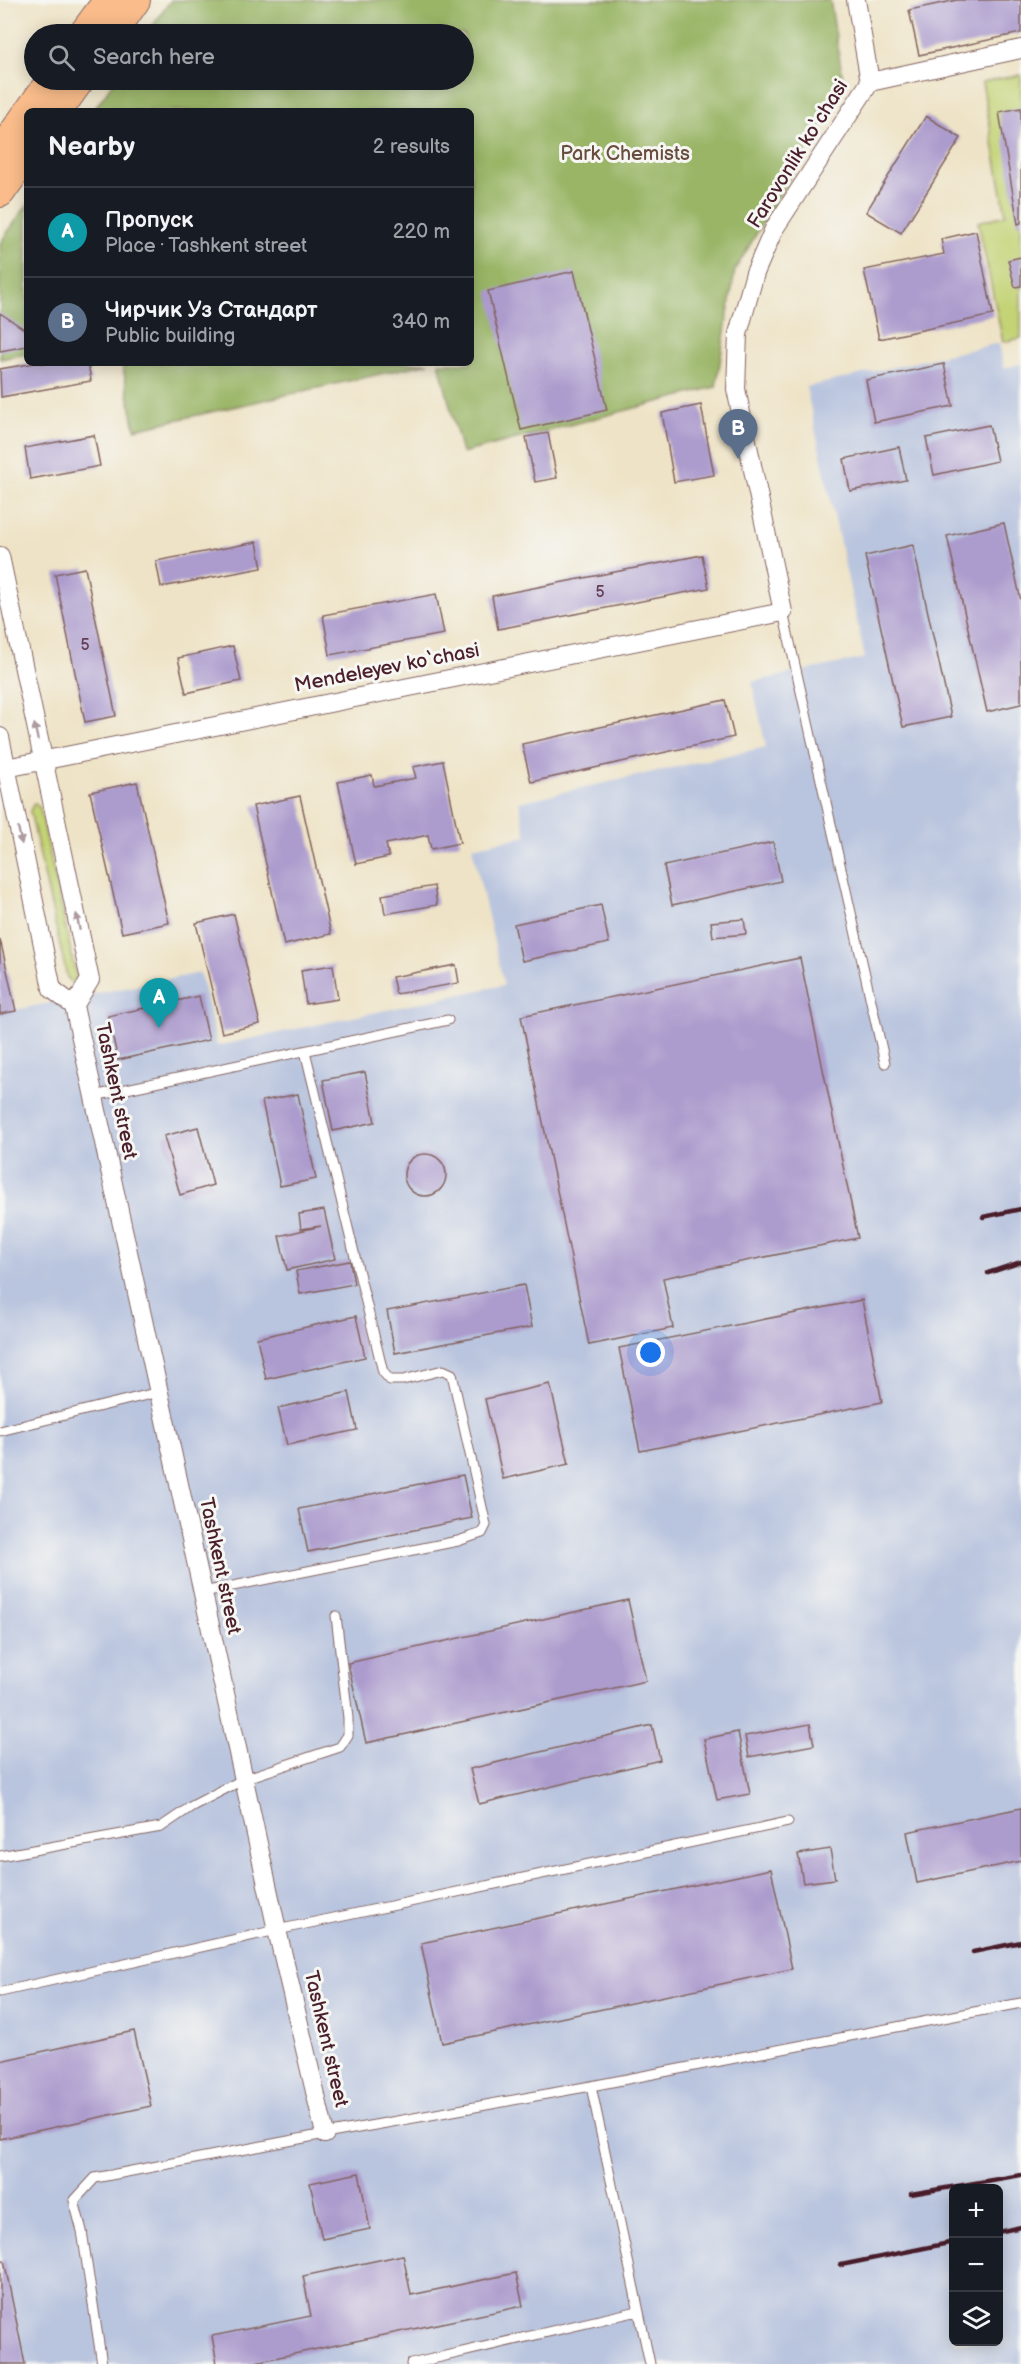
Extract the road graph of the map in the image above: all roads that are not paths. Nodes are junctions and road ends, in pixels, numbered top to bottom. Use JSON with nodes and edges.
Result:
{"nodes":[{"id":1,"x":109,"y":0,"type":"edge"},
{"id":2,"x":135,"y":0,"type":"edge"},
{"id":3,"x":856,"y":0,"type":"edge"},
{"id":4,"x":91,"y":24,"type":"edge"},
{"id":5,"x":118,"y":24,"type":"edge"},
{"id":6,"x":1021,"y":49,"type":"edge"},
{"id":7,"x":870,"y":82,"type":"junction"},
{"id":8,"x":45,"y":90,"type":"edge"},
{"id":9,"x":72,"y":90,"type":"edge"},
{"id":10,"x":32,"y":108,"type":"edge"},
{"id":11,"x":59,"y":108,"type":"edge"},
{"id":12,"x":24,"y":119,"type":"edge"},
{"id":13,"x":0,"y":153,"type":"edge"},
{"id":14,"x":24,"y":158,"type":"edge"},
{"id":15,"x":0,"y":192,"type":"edge"},
{"id":16,"x":0,"y":555,"type":"edge"},
{"id":17,"x":783,"y":612,"type":"junction"},
{"id":18,"x":0,"y":737,"type":"edge"},
{"id":19,"x":42,"y":760,"type":"junction"},
{"id":20,"x":3,"y":769,"type":"edge"},
{"id":21,"x":74,"y":1006,"type":"junction"},
{"id":22,"x":448,"y":1020,"type":"dead end"},
{"id":23,"x":305,"y":1051,"type":"junction"},
{"id":24,"x":885,"y":1064,"type":"dead end"},
{"id":25,"x":94,"y":1096,"type":"junction"},
{"id":26,"x":159,"y":1392,"type":"junction"},
{"id":27,"x":0,"y":1431,"type":"edge"},
{"id":28,"x":202,"y":1592,"type":"junction"},
{"id":29,"x":336,"y":1616,"type":"dead end"},
{"id":30,"x":244,"y":1779,"type":"junction"},
{"id":31,"x":788,"y":1822,"type":"dead end"},
{"id":32,"x":0,"y":1856,"type":"edge"},
{"id":33,"x":277,"y":1930,"type":"junction"},
{"id":34,"x":0,"y":1992,"type":"edge"},
{"id":35,"x":1021,"y":2002,"type":"edge"},
{"id":36,"x":591,"y":2086,"type":"junction"},
{"id":37,"x":325,"y":2134,"type":"junction"},
{"id":38,"x":638,"y":2311,"type":"junction"},
{"id":39,"x":102,"y":2364,"type":"edge"},
{"id":40,"x":411,"y":2364,"type":"edge"},
{"id":41,"x":650,"y":2364,"type":"edge"}],
"edges":[{"from":1,"to":4,"type":"main road"},
{"from":2,"to":5,"type":"main road"},
{"from":3,"to":7,"type":"street","name":"Farovonlik ko‘chasi"},
{"from":6,"to":7,"type":"street"},
{"from":7,"to":17,"type":"street","name":"Farovonlik ko‘chasi"},
{"from":8,"to":10,"type":"main road"},
{"from":9,"to":11,"type":"main road"},
{"from":12,"to":13,"type":"main road"},
{"from":14,"to":15,"type":"main road"},
{"from":19,"to":16,"type":"street","name":"Tashkent street","one_way":true},
{"from":17,"to":19,"type":"street","name":"Mendeleyev ko‘chasi"},
{"from":17,"to":24,"type":"lane"},
{"from":18,"to":20,"type":"street","name":"Tashkent street"},
{"from":19,"to":20,"type":"street","name":"Mendeleyev ko‘chasi"},
{"from":21,"to":19,"type":"street","name":"Tashkent street","one_way":true},
{"from":20,"to":21,"type":"street","name":"Tashkent street","one_way":true},
{"from":21,"to":25,"type":"street","name":"Tashkent street"},
{"from":22,"to":23,"type":"lane"},
{"from":23,"to":25,"type":"lane"},
{"from":23,"to":28,"type":"lane"},
{"from":25,"to":26,"type":"street","name":"Tashkent street"},
{"from":26,"to":27,"type":"lane"},
{"from":26,"to":28,"type":"street","name":"Tashkent street"},
{"from":28,"to":30,"type":"street","name":"Tashkent street"},
{"from":29,"to":30,"type":"lane"},
{"from":30,"to":32,"type":"lane"},
{"from":30,"to":33,"type":"street","name":"Tashkent street"},
{"from":31,"to":33,"type":"lane"},
{"from":33,"to":34,"type":"lane"},
{"from":33,"to":37,"type":"street","name":"Tashkent street"},
{"from":35,"to":36,"type":"lane"},
{"from":36,"to":37,"type":"lane"},
{"from":36,"to":38,"type":"lane"},
{"from":37,"to":39,"type":"lane"},
{"from":38,"to":40,"type":"lane"},
{"from":38,"to":41,"type":"lane"}]}
